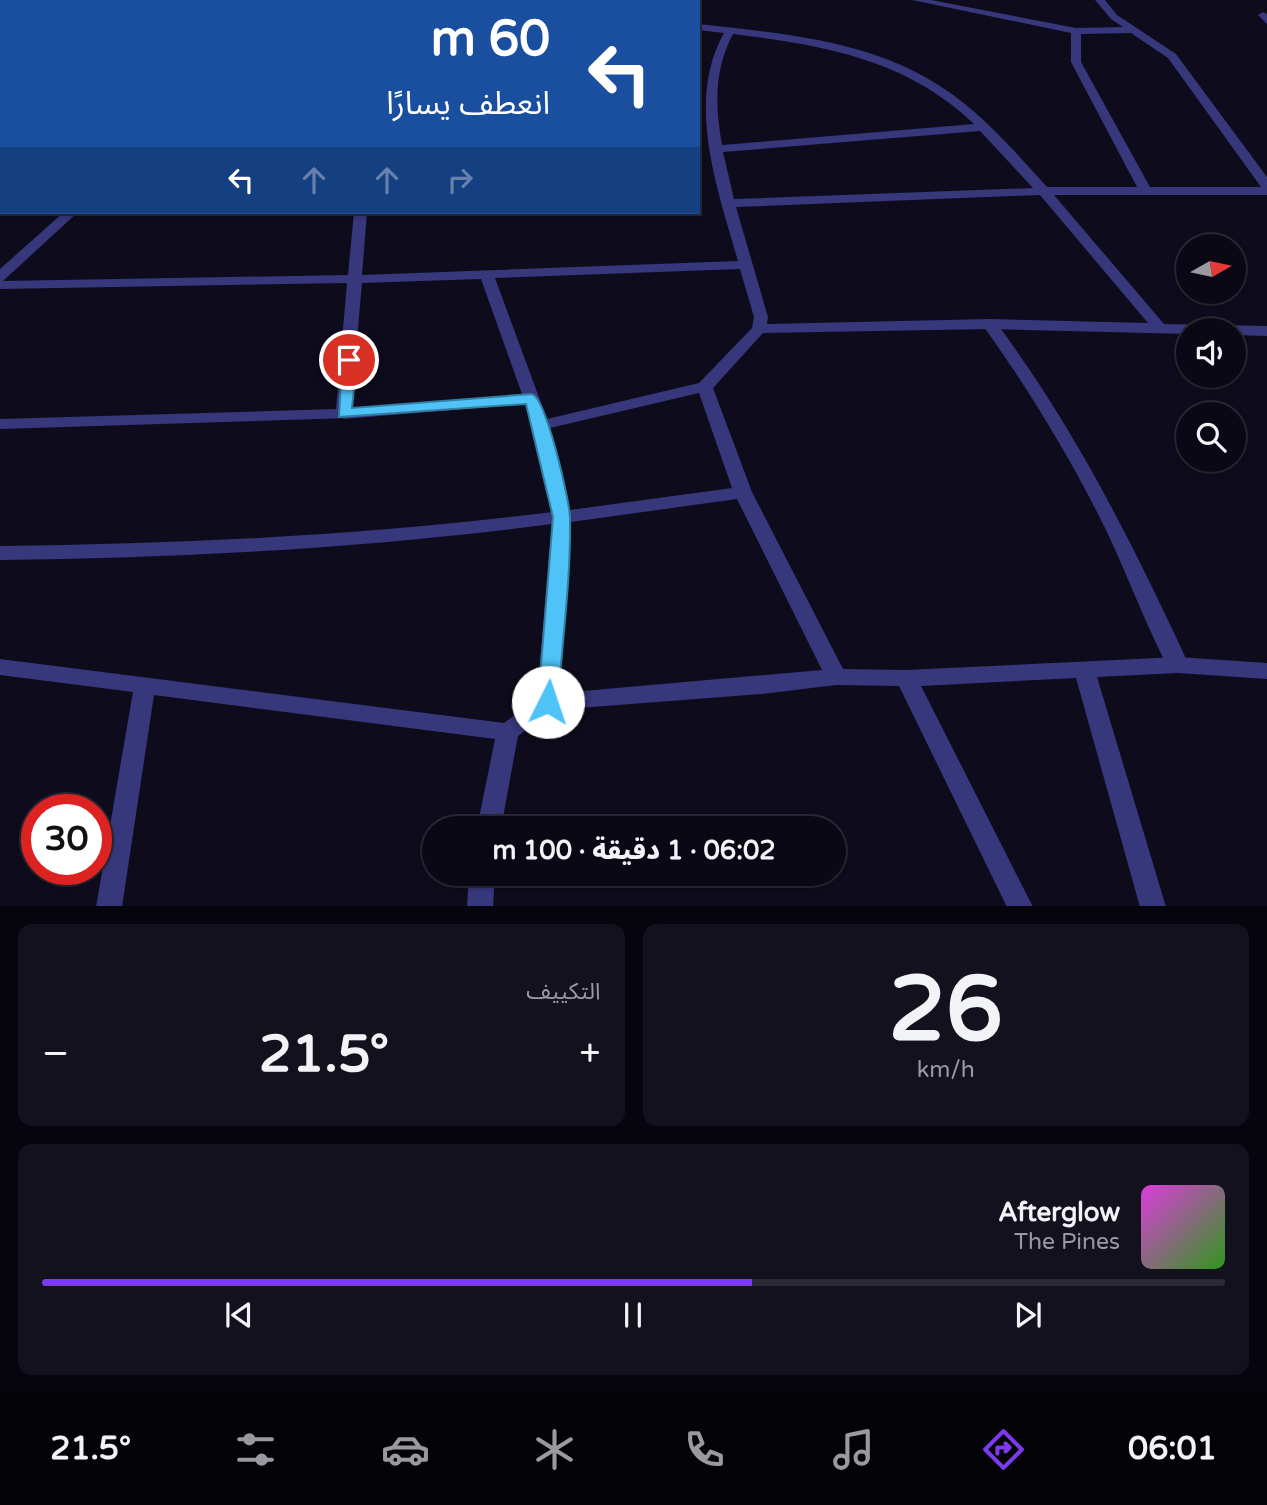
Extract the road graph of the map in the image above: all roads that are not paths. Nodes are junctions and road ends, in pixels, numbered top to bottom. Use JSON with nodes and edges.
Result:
{"nodes":[{"id":1,"x":917,"y":0,"type":"edge"},
{"id":2,"x":1100,"y":0,"type":"edge"},
{"id":3,"x":700,"y":27,"type":"edge"},
{"id":4,"x":1134,"y":30,"type":"junction"},
{"id":5,"x":730,"y":31,"type":"junction"},
{"id":6,"x":1076,"y":31,"type":"junction"},
{"id":7,"x":983,"y":127,"type":"junction"},
{"id":8,"x":717,"y":149,"type":"junction"},
{"id":9,"x":1267,"y":189,"type":"edge"},
{"id":10,"x":1146,"y":190,"type":"junction"},
{"id":11,"x":1044,"y":191,"type":"junction"},
{"id":12,"x":730,"y":203,"type":"junction"},
{"id":13,"x":69,"y":214,"type":"edge"},
{"id":14,"x":360,"y":214,"type":"edge"},
{"id":15,"x":747,"y":265,"type":"junction"},
{"id":16,"x":486,"y":274,"type":"junction"},
{"id":17,"x":0,"y":276,"type":"edge"},
{"id":18,"x":357,"y":279,"type":"junction"},
{"id":19,"x":0,"y":285,"type":"edge"},
{"id":20,"x":990,"y":324,"type":"junction"},
{"id":21,"x":1158,"y":327,"type":"junction"},
{"id":22,"x":759,"y":329,"type":"junction"},
{"id":23,"x":1267,"y":331,"type":"edge"},
{"id":24,"x":705,"y":387,"type":"junction"},
{"id":25,"x":532,"y":399,"type":"junction"},
{"id":26,"x":344,"y":414,"type":"junction"},
{"id":27,"x":0,"y":424,"type":"edge"},
{"id":28,"x":541,"y":425,"type":"junction"},
{"id":29,"x":743,"y":492,"type":"junction"},
{"id":30,"x":562,"y":517,"type":"junction"},
{"id":31,"x":0,"y":552,"type":"edge"},
{"id":32,"x":1178,"y":665,"type":"junction"},
{"id":33,"x":0,"y":667,"type":"edge"},
{"id":34,"x":1084,"y":669,"type":"junction"},
{"id":35,"x":1267,"y":671,"type":"edge"},
{"id":36,"x":836,"y":677,"type":"junction"},
{"id":37,"x":906,"y":678,"type":"junction"},
{"id":38,"x":145,"y":686,"type":"junction"},
{"id":39,"x":548,"y":702,"type":"junction"},
{"id":40,"x":508,"y":732,"type":"junction"},
{"id":41,"x":491,"y":816,"type":"edge"},
{"id":42,"x":481,"y":886,"type":"edge"},
{"id":43,"x":109,"y":906,"type":"edge"},
{"id":44,"x":480,"y":906,"type":"edge"},
{"id":45,"x":1020,"y":906,"type":"edge"},
{"id":46,"x":1153,"y":906,"type":"edge"}],
"edges":[{"from":1,"to":6,"type":"street"},
{"from":2,"to":4,"type":"street"},
{"from":3,"to":5,"type":"street"},
{"from":4,"to":6,"type":"street"},
{"from":4,"to":9,"type":"street"},
{"from":5,"to":7,"type":"street"},
{"from":5,"to":8,"type":"street"},
{"from":6,"to":10,"type":"street"},
{"from":7,"to":8,"type":"street"},
{"from":7,"to":11,"type":"street"},
{"from":8,"to":12,"type":"street"},
{"from":9,"to":10,"type":"street"},
{"from":10,"to":11,"type":"street"},
{"from":11,"to":12,"type":"street"},
{"from":11,"to":21,"type":"street"},
{"from":12,"to":15,"type":"street"},
{"from":13,"to":17,"type":"street"},
{"from":14,"to":18,"type":"street"},
{"from":15,"to":16,"type":"street"},
{"from":15,"to":22,"type":"street"},
{"from":16,"to":18,"type":"street"},
{"from":16,"to":25,"type":"street"},
{"from":18,"to":19,"type":"street"},
{"from":18,"to":26,"type":"street"},
{"from":20,"to":21,"type":"street"},
{"from":20,"to":22,"type":"street"},
{"from":20,"to":32,"type":"street"},
{"from":21,"to":23,"type":"street"},
{"from":22,"to":24,"type":"street"},
{"from":24,"to":28,"type":"street"},
{"from":24,"to":29,"type":"street"},
{"from":25,"to":26,"type":"street"},
{"from":25,"to":28,"type":"street"},
{"from":26,"to":27,"type":"street"},
{"from":28,"to":30,"type":"street"},
{"from":29,"to":30,"type":"street"},
{"from":29,"to":36,"type":"street"},
{"from":30,"to":31,"type":"street"},
{"from":30,"to":39,"type":"street"},
{"from":32,"to":34,"type":"street"},
{"from":32,"to":35,"type":"street"},
{"from":33,"to":38,"type":"street"},
{"from":34,"to":37,"type":"street"},
{"from":34,"to":46,"type":"street"},
{"from":36,"to":37,"type":"street"},
{"from":36,"to":39,"type":"street"},
{"from":37,"to":45,"type":"street"},
{"from":38,"to":40,"type":"street"},
{"from":38,"to":43,"type":"street"},
{"from":39,"to":40,"type":"street"},
{"from":40,"to":41,"type":"street"},
{"from":42,"to":44,"type":"street"}]}
